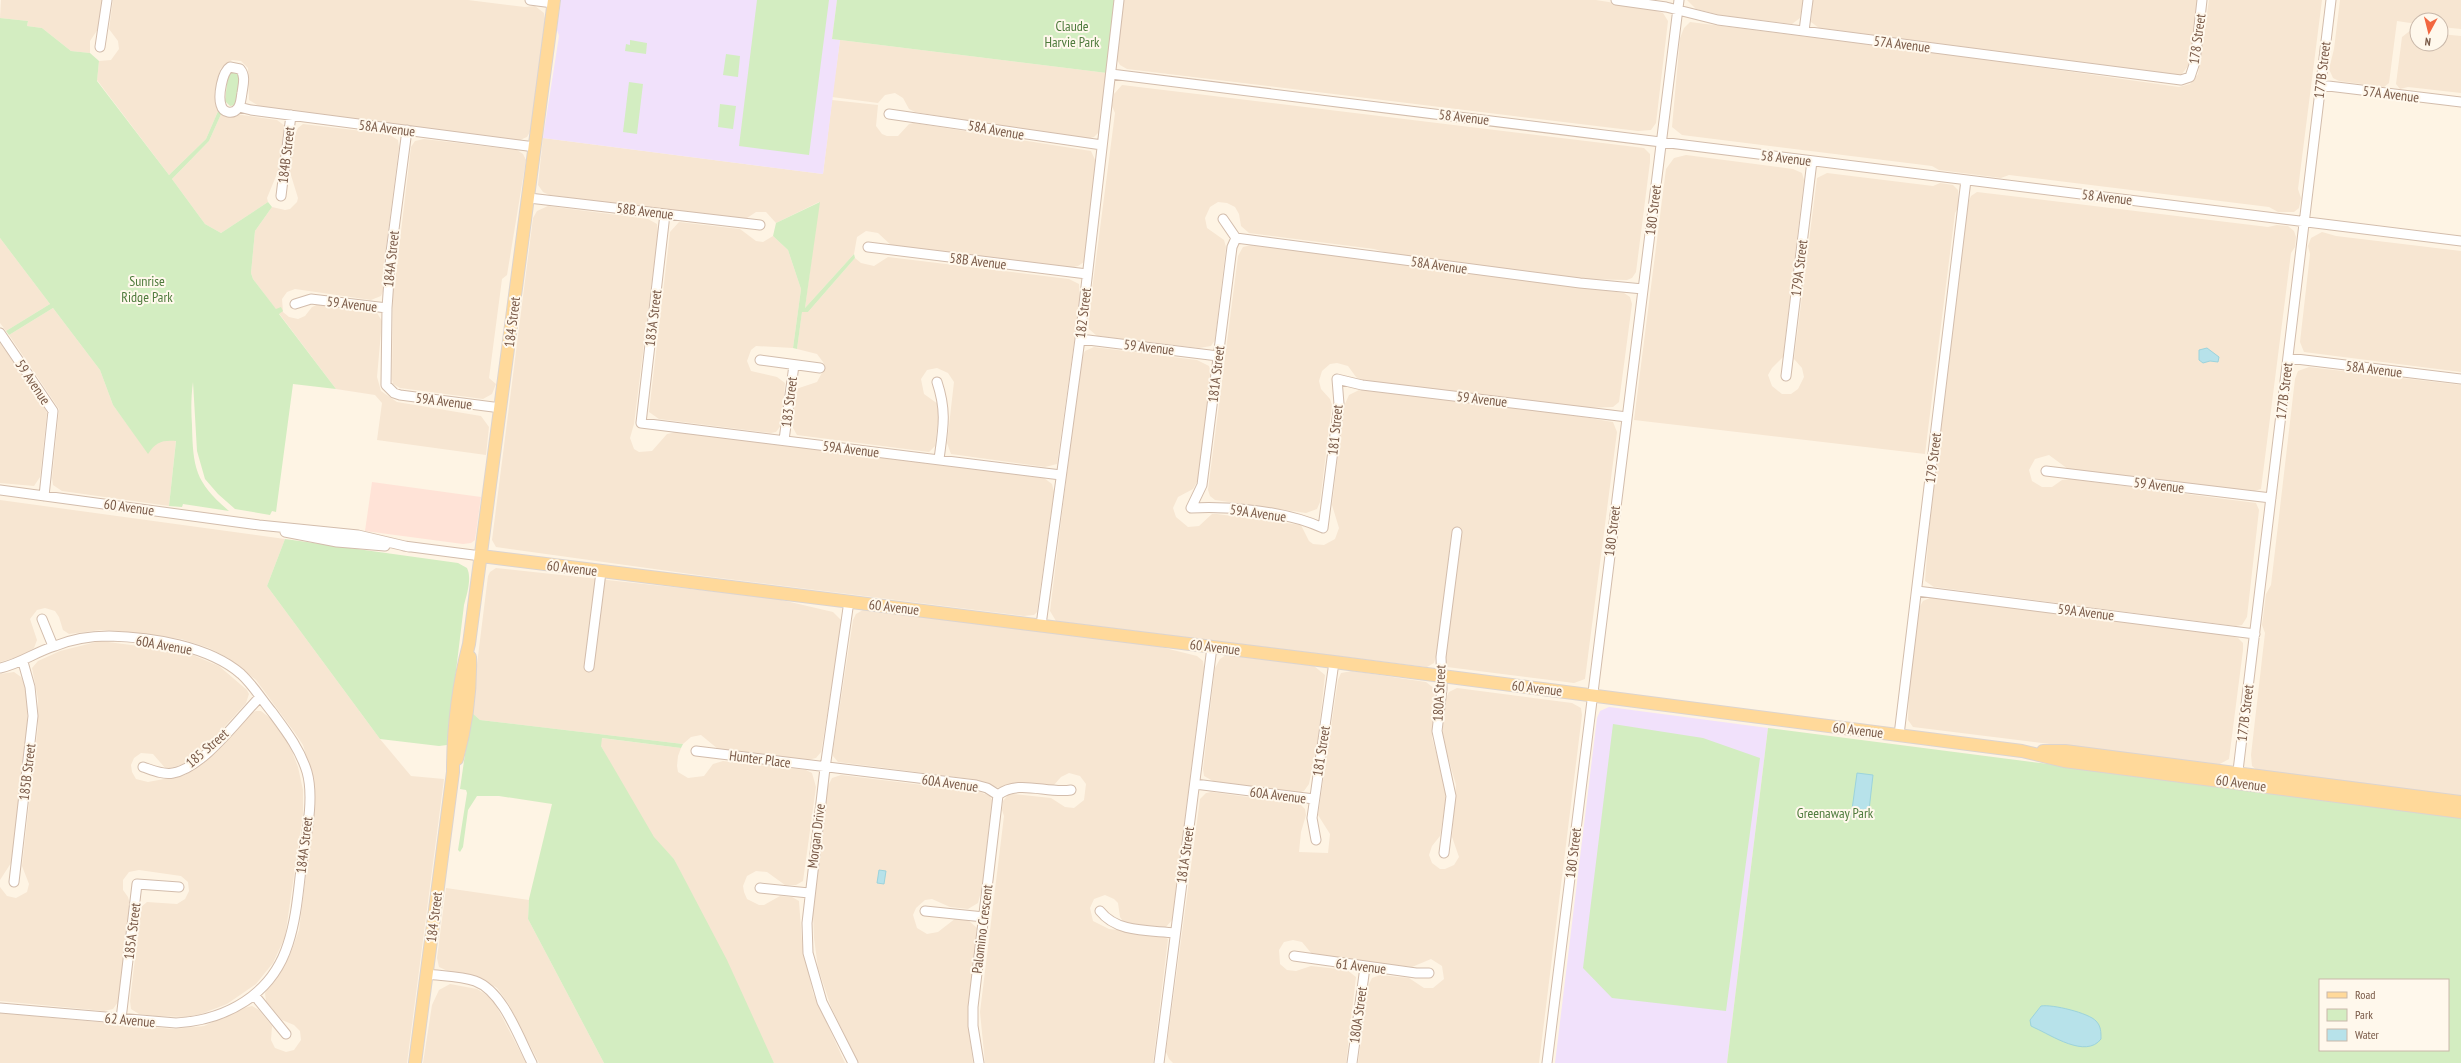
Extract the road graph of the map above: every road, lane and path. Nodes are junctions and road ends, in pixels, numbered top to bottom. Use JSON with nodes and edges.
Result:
{"nodes":[{"id":1,"x":107,"y":0,"type":"edge"},
{"id":2,"x":530,"y":0,"type":"edge"},
{"id":3,"x":1119,"y":0,"type":"edge"},
{"id":4,"x":1616,"y":0,"type":"edge"},
{"id":5,"x":1679,"y":0,"type":"edge"},
{"id":6,"x":1808,"y":0,"type":"edge"},
{"id":7,"x":2202,"y":0,"type":"edge"},
{"id":8,"x":2331,"y":0,"type":"edge"},
{"id":9,"x":554,"y":1,"type":"edge"},
{"id":10,"x":1678,"y":10,"type":"junction"},
{"id":11,"x":1804,"y":31,"type":"junction"},
{"id":12,"x":100,"y":47,"type":"dead end"},
{"id":13,"x":1111,"y":74,"type":"junction"},
{"id":14,"x":2190,"y":77,"type":"joint"},
{"id":15,"x":2320,"y":85,"type":"junction"},
{"id":16,"x":2461,"y":102,"type":"edge"},
{"id":17,"x":239,"y":107,"type":"junction"},
{"id":18,"x":889,"y":114,"type":"dead end"},
{"id":19,"x":291,"y":115,"type":"junction"},
{"id":20,"x":407,"y":130,"type":"junction"},
{"id":21,"x":1661,"y":142,"type":"junction"},
{"id":22,"x":1102,"y":145,"type":"junction"},
{"id":23,"x":535,"y":147,"type":"junction"},
{"id":24,"x":1812,"y":161,"type":"junction"},
{"id":25,"x":1966,"y":180,"type":"junction"},
{"id":26,"x":281,"y":196,"type":"dead end"},
{"id":27,"x":528,"y":198,"type":"junction"},
{"id":28,"x":665,"y":214,"type":"junction"},
{"id":29,"x":1223,"y":219,"type":"dead end"},
{"id":30,"x":2305,"y":221,"type":"junction"},
{"id":31,"x":760,"y":225,"type":"dead end"},
{"id":32,"x":1236,"y":238,"type":"junction"},
{"id":33,"x":2461,"y":241,"type":"edge"},
{"id":34,"x":868,"y":247,"type":"dead end"},
{"id":35,"x":1087,"y":274,"type":"junction"},
{"id":36,"x":1643,"y":289,"type":"junction"},
{"id":37,"x":295,"y":304,"type":"dead end"},
{"id":38,"x":387,"y":308,"type":"junction"},
{"id":39,"x":0,"y":333,"type":"edge"},
{"id":40,"x":1080,"y":339,"type":"junction"},
{"id":41,"x":1218,"y":356,"type":"junction"},
{"id":42,"x":2288,"y":358,"type":"junction"},
{"id":43,"x":760,"y":360,"type":"dead end"},
{"id":44,"x":794,"y":365,"type":"junction"},
{"id":45,"x":820,"y":368,"type":"dead end"},
{"id":46,"x":1786,"y":376,"type":"dead end"},
{"id":47,"x":1337,"y":379,"type":"joint"},
{"id":48,"x":2461,"y":379,"type":"edge"},
{"id":49,"x":937,"y":382,"type":"dead end"},
{"id":50,"x":388,"y":388,"type":"joint"},
{"id":51,"x":501,"y":408,"type":"junction"},
{"id":52,"x":1627,"y":417,"type":"junction"},
{"id":53,"x":641,"y":423,"type":"joint"},
{"id":54,"x":784,"y":440,"type":"junction"},
{"id":55,"x":939,"y":459,"type":"junction"},
{"id":56,"x":2046,"y":471,"type":"dead end"},
{"id":57,"x":1061,"y":475,"type":"junction"},
{"id":58,"x":0,"y":490,"type":"edge"},
{"id":59,"x":44,"y":496,"type":"junction"},
{"id":60,"x":2271,"y":498,"type":"junction"},
{"id":61,"x":1191,"y":508,"type":"joint"},
{"id":62,"x":1323,"y":528,"type":"joint"},
{"id":63,"x":1457,"y":532,"type":"dead end"},
{"id":64,"x":481,"y":556,"type":"junction"},
{"id":65,"x":601,"y":572,"type":"junction"},
{"id":66,"x":1917,"y":591,"type":"junction"},
{"id":67,"x":849,"y":601,"type":"junction"},
{"id":68,"x":42,"y":619,"type":"dead end"},
{"id":69,"x":1042,"y":625,"type":"junction"},
{"id":70,"x":2254,"y":634,"type":"junction"},
{"id":71,"x":53,"y":646,"type":"junction"},
{"id":72,"x":1212,"y":647,"type":"junction"},
{"id":73,"x":23,"y":662,"type":"junction"},
{"id":74,"x":1334,"y":662,"type":"junction"},
{"id":75,"x":589,"y":667,"type":"dead end"},
{"id":76,"x":0,"y":668,"type":"edge"},
{"id":77,"x":1442,"y":676,"type":"junction"},
{"id":78,"x":1592,"y":696,"type":"junction"},
{"id":79,"x":260,"y":697,"type":"junction"},
{"id":80,"x":1899,"y":735,"type":"junction"},
{"id":81,"x":696,"y":751,"type":"dead end"},
{"id":82,"x":143,"y":767,"type":"dead end"},
{"id":83,"x":825,"y":768,"type":"junction"},
{"id":84,"x":2237,"y":778,"type":"junction"},
{"id":85,"x":1195,"y":784,"type":"junction"},
{"id":86,"x":1071,"y":790,"type":"dead end"},
{"id":87,"x":998,"y":795,"type":"junction"},
{"id":88,"x":2426,"y":797,"type":"junction"},
{"id":89,"x":1314,"y":799,"type":"junction"},
{"id":90,"x":2358,"y":799,"type":"junction"},
{"id":91,"x":2461,"y":802,"type":"edge"},
{"id":92,"x":2461,"y":807,"type":"edge"},
{"id":93,"x":2433,"y":809,"type":"junction"},
{"id":94,"x":2461,"y":812,"type":"edge"},
{"id":95,"x":1316,"y":840,"type":"dead end"},
{"id":96,"x":1444,"y":853,"type":"dead end"},
{"id":97,"x":14,"y":882,"type":"dead end"},
{"id":98,"x":179,"y":887,"type":"dead end"},
{"id":99,"x":760,"y":888,"type":"dead end"},
{"id":100,"x":809,"y":893,"type":"junction"},
{"id":101,"x":925,"y":911,"type":"dead end"},
{"id":102,"x":1100,"y":911,"type":"dead end"},
{"id":103,"x":984,"y":917,"type":"junction"},
{"id":104,"x":1175,"y":933,"type":"junction"},
{"id":105,"x":1294,"y":956,"type":"dead end"},
{"id":106,"x":1365,"y":966,"type":"junction"},
{"id":107,"x":1429,"y":973,"type":"dead end"},
{"id":108,"x":427,"y":974,"type":"junction"},
{"id":109,"x":255,"y":996,"type":"junction"},
{"id":110,"x":0,"y":1008,"type":"edge"},
{"id":111,"x":122,"y":1019,"type":"junction"},
{"id":112,"x":286,"y":1034,"type":"dead end"},
{"id":113,"x":415,"y":1063,"type":"edge"},
{"id":114,"x":532,"y":1063,"type":"edge"},
{"id":115,"x":853,"y":1063,"type":"edge"},
{"id":116,"x":979,"y":1063,"type":"edge"},
{"id":117,"x":1159,"y":1063,"type":"edge"},
{"id":118,"x":1352,"y":1063,"type":"edge"},
{"id":119,"x":1547,"y":1063,"type":"edge"}],
"edges":[{"from":1,"to":12,"type":"street"},
{"from":2,"to":9,"type":"street"},
{"from":3,"to":13,"type":"street","name":"182 Street"},
{"from":4,"to":10,"type":"street","name":"57A Avenue"},
{"from":5,"to":10,"type":"street","name":"180 Street"},
{"from":6,"to":11,"type":"street"},
{"from":7,"to":14,"type":"street","name":"178 Street"},
{"from":8,"to":15,"type":"street","name":"177B Street"},
{"from":9,"to":23,"type":"main road","name":"184 Street"},
{"from":10,"to":11,"type":"street","name":"57A Avenue"},
{"from":10,"to":21,"type":"street","name":"180 Street"},
{"from":11,"to":14,"type":"street","name":"57A Avenue"},
{"from":13,"to":21,"type":"street","name":"58 Avenue"},
{"from":13,"to":22,"type":"street","name":"182 Street"},
{"from":15,"to":16,"type":"street","name":"57A Avenue"},
{"from":15,"to":30,"type":"street","name":"177B Street"},
{"from":17,"to":17,"type":"street","name":"58A Avenue"},
{"from":17,"to":19,"type":"street","name":"58A Avenue"},
{"from":18,"to":22,"type":"street","name":"58A Avenue"},
{"from":19,"to":20,"type":"street","name":"58A Avenue"},
{"from":19,"to":26,"type":"street","name":"184B Street"},
{"from":20,"to":23,"type":"street","name":"58A Avenue"},
{"from":20,"to":38,"type":"street","name":"184A Street"},
{"from":21,"to":24,"type":"street","name":"58 Avenue"},
{"from":21,"to":36,"type":"street","name":"180 Street"},
{"from":22,"to":35,"type":"street","name":"182 Street"},
{"from":23,"to":27,"type":"main road","name":"184 Street"},
{"from":24,"to":25,"type":"street","name":"58 Avenue"},
{"from":24,"to":46,"type":"street","name":"179A Street"},
{"from":25,"to":30,"type":"street","name":"58 Avenue"},
{"from":25,"to":66,"type":"street","name":"179 Street"},
{"from":27,"to":28,"type":"street","name":"58B Avenue"},
{"from":27,"to":51,"type":"main road","name":"184 Street"},
{"from":28,"to":31,"type":"street","name":"58B Avenue"},
{"from":28,"to":53,"type":"street","name":"183A Street"},
{"from":29,"to":32,"type":"street"},
{"from":30,"to":33,"type":"street","name":"58 Avenue"},
{"from":30,"to":42,"type":"street","name":"177B Street"},
{"from":32,"to":36,"type":"street","name":"58A Avenue"},
{"from":32,"to":41,"type":"street","name":"181A Street"},
{"from":34,"to":35,"type":"street","name":"58B Avenue"},
{"from":35,"to":40,"type":"street","name":"182 Street"},
{"from":36,"to":52,"type":"street","name":"180 Street"},
{"from":37,"to":38,"type":"street","name":"59 Avenue"},
{"from":38,"to":50,"type":"street","name":"184A Street"},
{"from":39,"to":59,"type":"street","name":"59 Avenue"},
{"from":40,"to":41,"type":"street","name":"59 Avenue"},
{"from":40,"to":57,"type":"street","name":"182 Street"},
{"from":41,"to":61,"type":"street","name":"181A Street"},
{"from":42,"to":48,"type":"street","name":"58A Avenue"},
{"from":42,"to":60,"type":"street","name":"177B Street"},
{"from":43,"to":44,"type":"street","name":"183 Street"},
{"from":44,"to":45,"type":"street","name":"183 Street"},
{"from":44,"to":54,"type":"street","name":"183 Street"},
{"from":47,"to":52,"type":"street","name":"59 Avenue"},
{"from":47,"to":62,"type":"street","name":"181 Street"},
{"from":49,"to":55,"type":"street"},
{"from":50,"to":51,"type":"street","name":"59A Avenue"},
{"from":51,"to":64,"type":"main road","name":"184 Street"},
{"from":52,"to":78,"type":"street","name":"180 Street"},
{"from":53,"to":54,"type":"street","name":"59A Avenue"},
{"from":54,"to":55,"type":"street","name":"59A Avenue"},
{"from":55,"to":57,"type":"street","name":"59A Avenue"},
{"from":56,"to":60,"type":"street","name":"59 Avenue"},
{"from":57,"to":69,"type":"street","name":"182 Street"},
{"from":58,"to":59,"type":"street","name":"60 Avenue"},
{"from":59,"to":64,"type":"street","name":"60 Avenue"},
{"from":60,"to":70,"type":"street","name":"177B Street"},
{"from":61,"to":62,"type":"street","name":"59A Avenue"},
{"from":63,"to":77,"type":"street","name":"180A Street"},
{"from":64,"to":65,"type":"main road","name":"60 Avenue"},
{"from":64,"to":108,"type":"main road","name":"184 Street"},
{"from":65,"to":67,"type":"main road","name":"60 Avenue"},
{"from":65,"to":75,"type":"street"},
{"from":66,"to":70,"type":"street","name":"59A Avenue"},
{"from":66,"to":80,"type":"street","name":"179 Street"},
{"from":67,"to":69,"type":"main road","name":"60 Avenue"},
{"from":67,"to":83,"type":"street","name":"Morgan Drive"},
{"from":68,"to":71,"type":"street"},
{"from":69,"to":72,"type":"main road","name":"60 Avenue"},
{"from":70,"to":84,"type":"street","name":"177B Street"},
{"from":71,"to":73,"type":"street","name":"60A Avenue"},
{"from":71,"to":79,"type":"street","name":"60A Avenue"},
{"from":72,"to":74,"type":"main road","name":"60 Avenue"},
{"from":72,"to":85,"type":"street","name":"181A Street"},
{"from":73,"to":76,"type":"street","name":"60A Avenue"},
{"from":73,"to":97,"type":"street","name":"185B Street"},
{"from":74,"to":77,"type":"main road","name":"60 Avenue"},
{"from":74,"to":89,"type":"street","name":"181 Street"},
{"from":77,"to":78,"type":"main road","name":"60 Avenue"},
{"from":77,"to":96,"type":"street","name":"180A Street"},
{"from":78,"to":80,"type":"main road","name":"60 Avenue"},
{"from":78,"to":119,"type":"street","name":"180 Street"},
{"from":79,"to":82,"type":"street","name":"185 Street"},
{"from":79,"to":109,"type":"street","name":"184A Street"},
{"from":80,"to":84,"type":"main road","name":"60 Avenue"},
{"from":81,"to":83,"type":"street","name":"Hunter Place"},
{"from":83,"to":87,"type":"street","name":"60A Avenue"},
{"from":83,"to":100,"type":"street","name":"Morgan Drive"},
{"from":84,"to":88,"type":"main road","name":"60 Avenue"},
{"from":84,"to":90,"type":"main road","name":"60 Avenue"},
{"from":85,"to":89,"type":"street","name":"60A Avenue"},
{"from":85,"to":104,"type":"street","name":"181A Street"},
{"from":86,"to":87,"type":"street","name":"60A Avenue"},
{"from":87,"to":103,"type":"street","name":"Palomino Crescent"},
{"from":88,"to":90,"type":"main road"},
{"from":88,"to":91,"type":"main road","name":"60 Avenue"},
{"from":89,"to":95,"type":"street","name":"181 Street"},
{"from":90,"to":93,"type":"main road","name":"60 Avenue"},
{"from":92,"to":93,"type":"main road"},
{"from":93,"to":94,"type":"main road","name":"60 Avenue"},
{"from":98,"to":111,"type":"street","name":"185A Street"},
{"from":99,"to":100,"type":"street"},
{"from":100,"to":115,"type":"street","name":"Morgan Drive"},
{"from":101,"to":103,"type":"street"},
{"from":102,"to":104,"type":"street"},
{"from":103,"to":116,"type":"street","name":"Palomino Crescent"},
{"from":104,"to":117,"type":"street","name":"181A Street"},
{"from":105,"to":106,"type":"street","name":"61 Avenue"},
{"from":106,"to":107,"type":"street","name":"61 Avenue"},
{"from":106,"to":118,"type":"street","name":"180A Street"},
{"from":108,"to":113,"type":"main road","name":"184 Street"},
{"from":108,"to":114,"type":"street"},
{"from":109,"to":111,"type":"street","name":"62 Avenue"},
{"from":109,"to":112,"type":"street"},
{"from":110,"to":111,"type":"street","name":"62 Avenue"}]}
